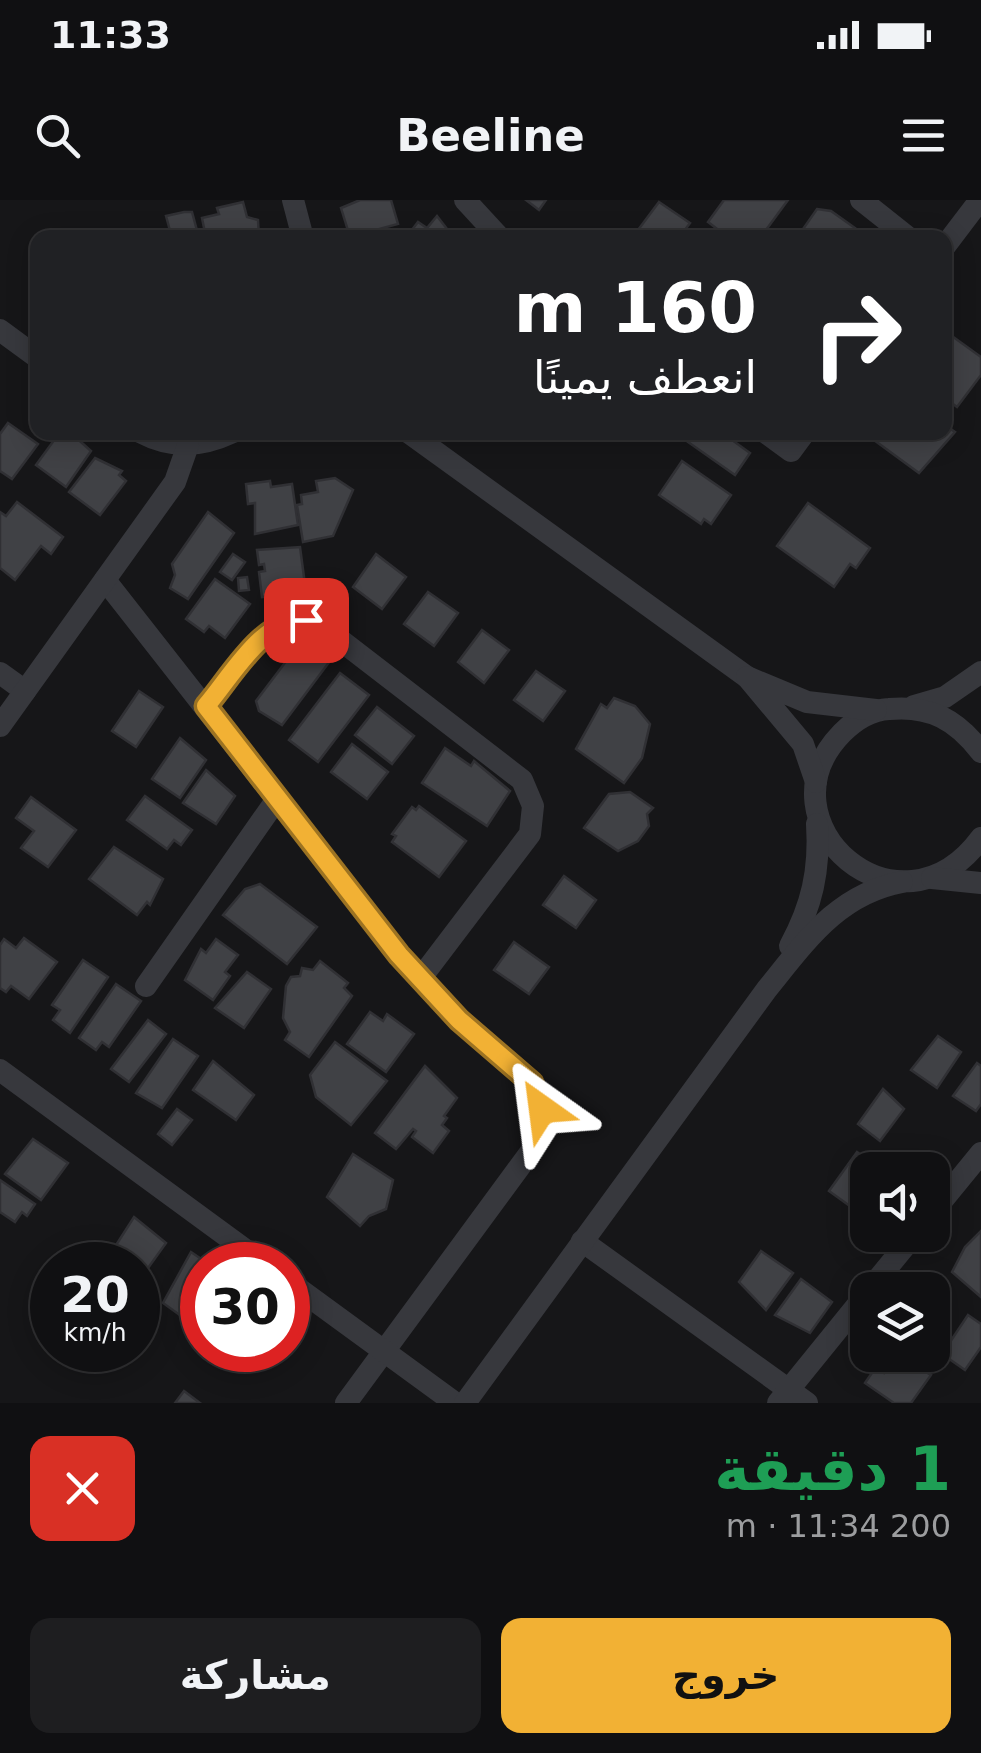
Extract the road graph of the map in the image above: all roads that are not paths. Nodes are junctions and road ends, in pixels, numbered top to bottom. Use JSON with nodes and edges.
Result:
{"nodes":[{"id":1,"x":293,"y":200,"type":"edge"},
{"id":2,"x":465,"y":200,"type":"edge"},
{"id":3,"x":861,"y":200,"type":"edge"},
{"id":4,"x":980,"y":200,"type":"edge"},
{"id":5,"x":301,"y":230,"type":"edge"},
{"id":6,"x":493,"y":230,"type":"edge"},
{"id":7,"x":899,"y":230,"type":"edge"},
{"id":8,"x":952,"y":237,"type":"edge"},
{"id":9,"x":0,"y":330,"type":"edge"},
{"id":10,"x":30,"y":352,"type":"edge"},
{"id":11,"x":157,"y":440,"type":"edge"},
{"id":12,"x":205,"y":440,"type":"edge"},
{"id":13,"x":419,"y":440,"type":"edge"},
{"id":14,"x":776,"y":440,"type":"edge"},
{"id":15,"x":799,"y":440,"type":"edge"},
{"id":16,"x":188,"y":445,"type":"junction"},
{"id":17,"x":105,"y":580,"type":"junction"},
{"id":18,"x":0,"y":672,"type":"edge"},
{"id":19,"x":981,"y":672,"type":"edge"},
{"id":20,"x":746,"y":678,"type":"junction"},
{"id":21,"x":25,"y":691,"type":"junction"},
{"id":22,"x":206,"y":706,"type":"junction"},
{"id":23,"x":910,"y":707,"type":"junction"},
{"id":24,"x":880,"y":710,"type":"junction"},
{"id":25,"x":0,"y":726,"type":"edge"},
{"id":26,"x":981,"y":752,"type":"edge"},
{"id":27,"x":816,"y":794,"type":"junction"},
{"id":28,"x":277,"y":799,"type":"junction"},
{"id":29,"x":981,"y":838,"type":"edge"},
{"id":30,"x":929,"y":878,"type":"junction"},
{"id":31,"x":902,"y":882,"type":"junction"},
{"id":32,"x":981,"y":884,"type":"edge"},
{"id":33,"x":420,"y":979,"type":"junction"},
{"id":34,"x":146,"y":986,"type":"dead end"},
{"id":35,"x":767,"y":989,"type":"junction"},
{"id":36,"x":0,"y":1070,"type":"edge"},
{"id":37,"x":981,"y":1153,"type":"edge"},
{"id":38,"x":950,"y":1191,"type":"edge"},
{"id":39,"x":235,"y":1242,"type":"edge"},
{"id":40,"x":582,"y":1242,"type":"junction"},
{"id":41,"x":900,"y":1252,"type":"edge"},
{"id":42,"x":884,"y":1272,"type":"edge"},
{"id":43,"x":310,"y":1296,"type":"edge"},
{"id":44,"x":850,"y":1316,"type":"edge"},
{"id":45,"x":384,"y":1351,"type":"junction"},
{"id":46,"x":791,"y":1398,"type":"edge"},
{"id":47,"x":346,"y":1403,"type":"edge"},
{"id":48,"x":454,"y":1403,"type":"edge"},
{"id":49,"x":465,"y":1403,"type":"edge"}],
"edges":[{"from":1,"to":5,"type":"street"},
{"from":2,"to":6,"type":"street"},
{"from":3,"to":7,"type":"street"},
{"from":4,"to":8,"type":"street"},
{"from":9,"to":10,"type":"street"},
{"from":11,"to":16,"type":"street"},
{"from":12,"to":16,"type":"street"},
{"from":13,"to":20,"type":"street"},
{"from":14,"to":15,"type":"street"},
{"from":16,"to":17,"type":"street"},
{"from":17,"to":21,"type":"street"},
{"from":17,"to":22,"type":"street"},
{"from":18,"to":21,"type":"street"},
{"from":19,"to":23,"type":"street"},
{"from":20,"to":24,"type":"street"},
{"from":20,"to":27,"type":"street"},
{"from":21,"to":25,"type":"street"},
{"from":22,"to":28,"type":"street"},
{"from":22,"to":33,"type":"street"},
{"from":23,"to":24,"type":"street"},
{"from":23,"to":26,"type":"street"},
{"from":24,"to":27,"type":"street"},
{"from":27,"to":31,"type":"street"},
{"from":27,"to":35,"type":"street"},
{"from":28,"to":33,"type":"street"},
{"from":28,"to":34,"type":"street"},
{"from":29,"to":30,"type":"street"},
{"from":30,"to":31,"type":"street"},
{"from":30,"to":32,"type":"street"},
{"from":31,"to":35,"type":"street"},
{"from":33,"to":45,"type":"street"},
{"from":35,"to":40,"type":"street"},
{"from":36,"to":39,"type":"street"},
{"from":37,"to":38,"type":"street"},
{"from":40,"to":46,"type":"street"},
{"from":40,"to":49,"type":"street"},
{"from":41,"to":42,"type":"street"},
{"from":43,"to":45,"type":"street"},
{"from":44,"to":46,"type":"street"},
{"from":45,"to":47,"type":"street"},
{"from":45,"to":48,"type":"street"}]}
